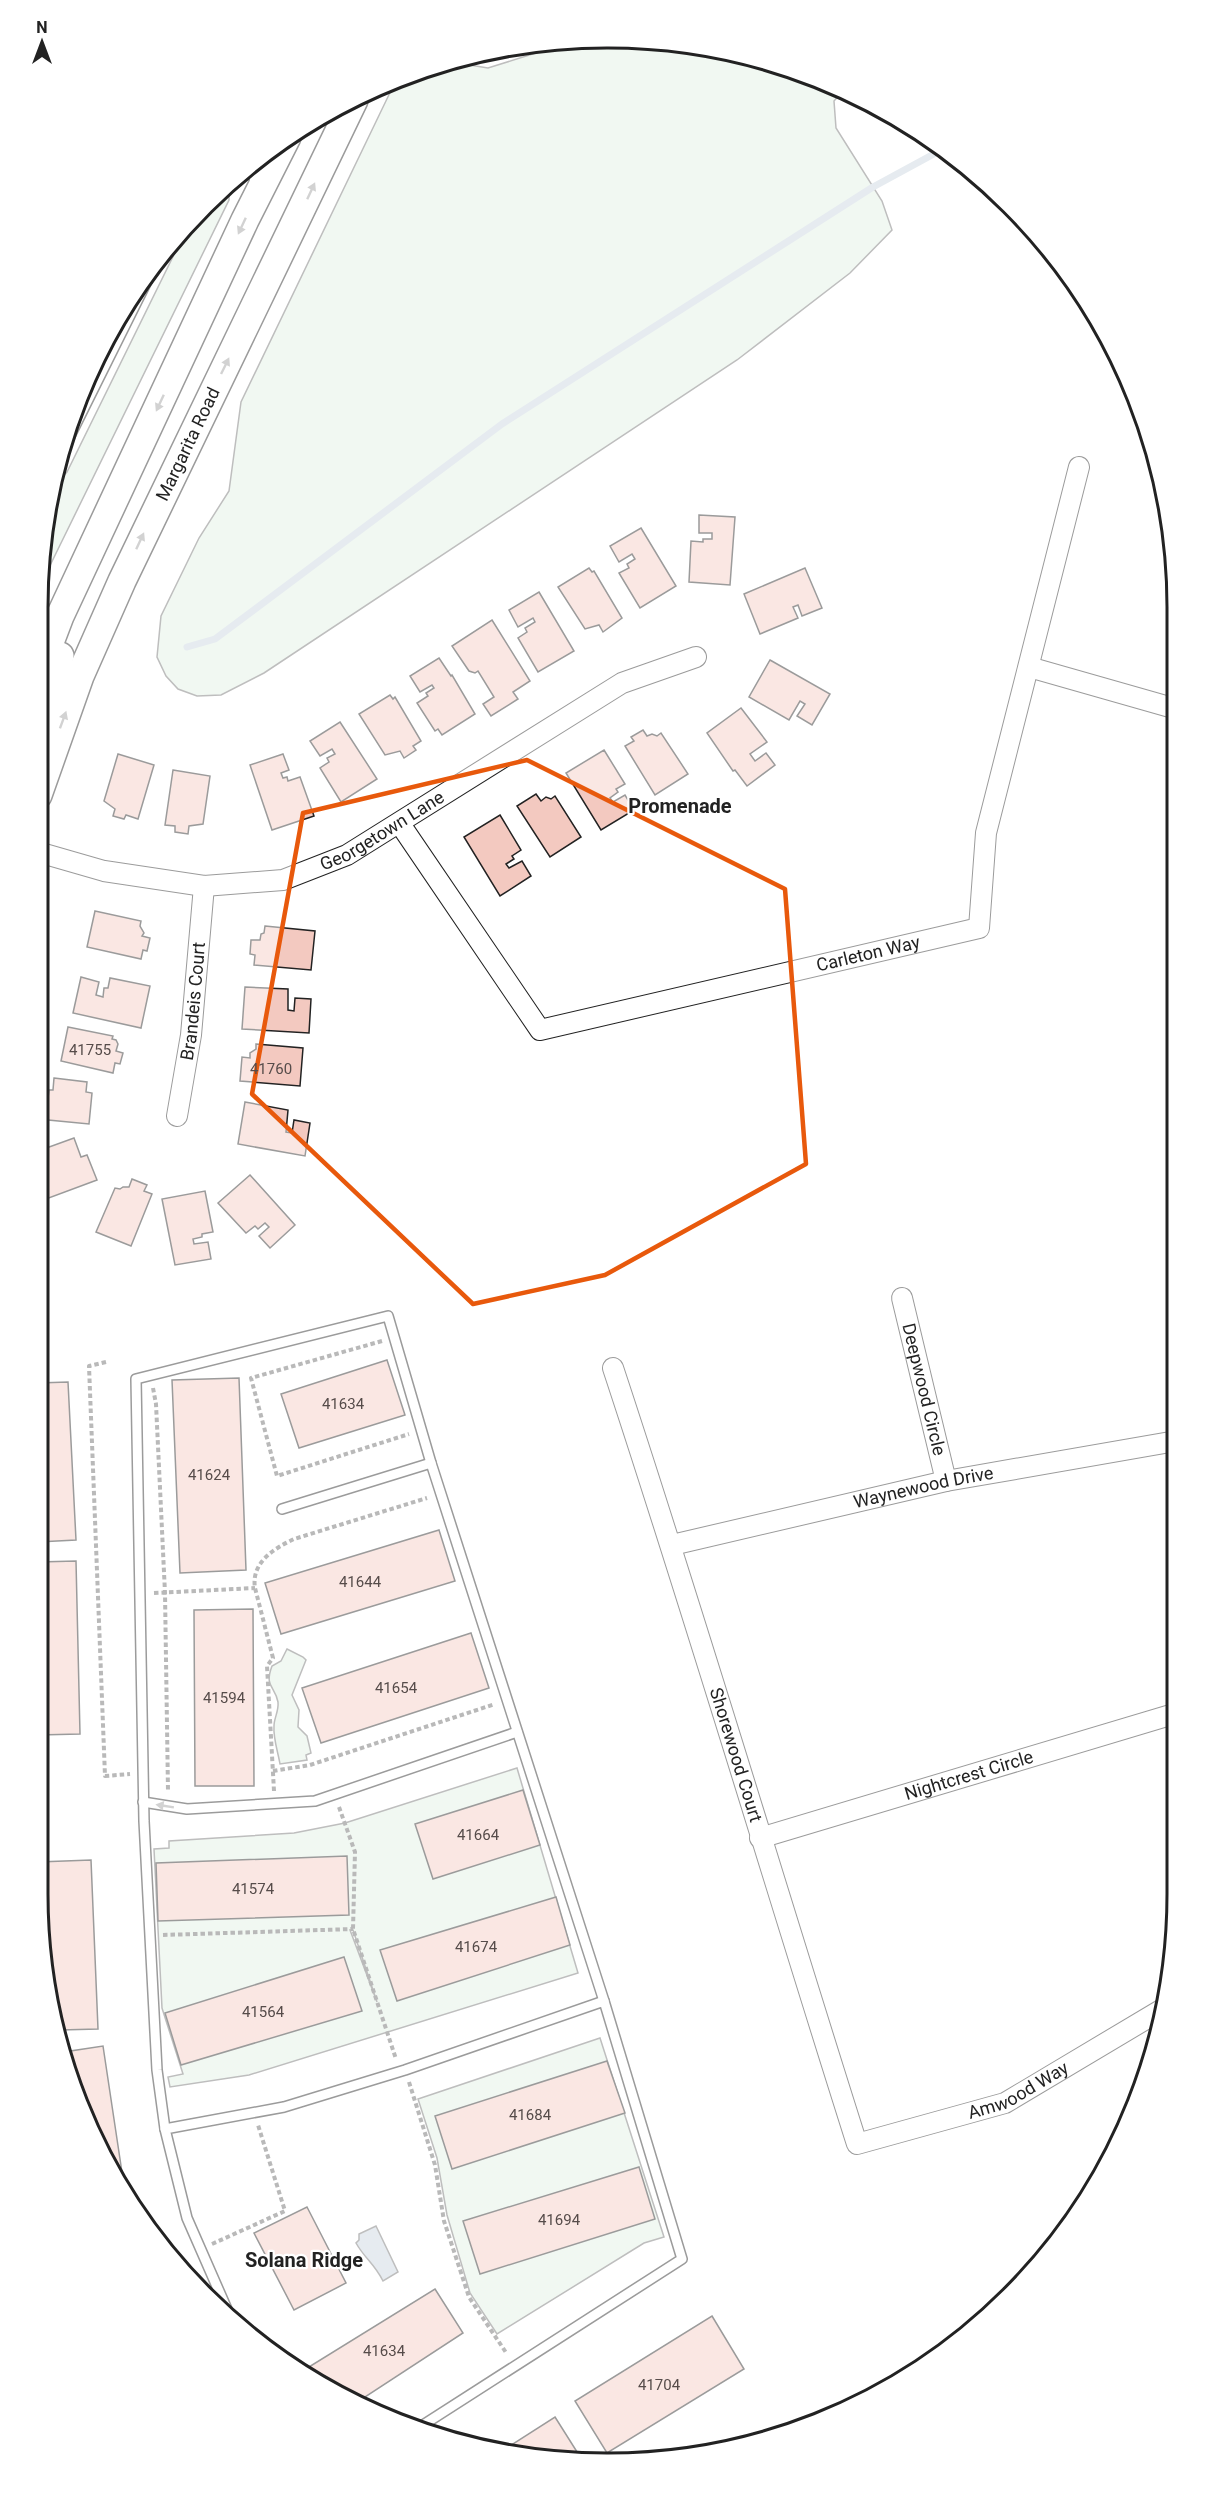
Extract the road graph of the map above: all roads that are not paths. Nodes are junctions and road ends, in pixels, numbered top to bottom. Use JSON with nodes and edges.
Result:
{"nodes":[{"id":1,"x":348,"y":112,"type":"edge"},
{"id":2,"x":276,"y":157,"type":"edge"},
{"id":3,"x":253,"y":176,"type":"edge"},
{"id":4,"x":255,"y":200,"type":"junction"},
{"id":5,"x":127,"y":322,"type":"edge"},
{"id":6,"x":90,"y":396,"type":"edge"},
{"id":7,"x":1079,"y":467,"type":"dead end"},
{"id":8,"x":103,"y":525,"type":"junction"},
{"id":9,"x":48,"y":648,"type":"edge"},
{"id":10,"x":696,"y":657,"type":"dead end"},
{"id":11,"x":1029,"y":668,"type":"junction"},
{"id":12,"x":48,"y":690,"type":"edge"},
{"id":13,"x":1167,"y":706,"type":"edge"},
{"id":14,"x":48,"y":767,"type":"edge"},
{"id":15,"x":400,"y":824,"type":"junction"},
{"id":16,"x":48,"y":855,"type":"edge"},
{"id":17,"x":204,"y":886,"type":"junction"},
{"id":18,"x":177,"y":1116,"type":"dead end"},
{"id":19,"x":902,"y":1298,"type":"dead end"},
{"id":20,"x":613,"y":1368,"type":"dead end"},
{"id":21,"x":1167,"y":1443,"type":"edge"},
{"id":22,"x":431,"y":1463,"type":"junction"},
{"id":23,"x":946,"y":1481,"type":"junction"},
{"id":24,"x":282,"y":1509,"type":"dead end"},
{"id":25,"x":672,"y":1545,"type":"junction"},
{"id":26,"x":1167,"y":1716,"type":"edge"},
{"id":27,"x":517,"y":1732,"type":"junction"},
{"id":28,"x":143,"y":1802,"type":"junction"},
{"id":29,"x":760,"y":1838,"type":"junction"},
{"id":30,"x":604,"y":2001,"type":"junction"},
{"id":31,"x":1153,"y":2015,"type":"edge"},
{"id":32,"x":165,"y":2129,"type":"junction"},
{"id":33,"x":857,"y":2144,"type":"joint"},
{"id":34,"x":221,"y":2298,"type":"edge"},
{"id":35,"x":427,"y":2423,"type":"edge"}],
"edges":[{"from":14,"to":1,"type":"main road","name":"Margarita Road","one_way":true},
{"from":2,"to":4,"type":"main road"},
{"from":3,"to":4,"type":"lane"},
{"from":4,"to":8,"type":"main road","one_way":true},
{"from":5,"to":6,"type":"lane"},
{"from":7,"to":11,"type":"street","name":"Carleton Way"},
{"from":8,"to":9,"type":"main road"},
{"from":8,"to":12,"type":"main road"},
{"from":10,"to":15,"type":"street","name":"Georgetown Lane"},
{"from":11,"to":13,"type":"street"},
{"from":11,"to":15,"type":"street","name":"Carleton Way"},
{"from":15,"to":17,"type":"street","name":"Georgetown Lane"},
{"from":16,"to":17,"type":"street","name":"Georgetown Lane"},
{"from":17,"to":18,"type":"street","name":"Brandeis Court"},
{"from":19,"to":23,"type":"street","name":"Deepwood Circle"},
{"from":20,"to":25,"type":"street","name":"Shorewood Court"},
{"from":21,"to":23,"type":"street","name":"Waynewood Drive"},
{"from":22,"to":24,"type":"lane"},
{"from":22,"to":27,"type":"lane"},
{"from":22,"to":28,"type":"lane"},
{"from":23,"to":25,"type":"street","name":"Waynewood Drive"},
{"from":25,"to":29,"type":"street","name":"Shorewood Court"},
{"from":26,"to":29,"type":"street","name":"Nightcrest Circle"},
{"from":27,"to":28,"type":"lane","one_way":true},
{"from":27,"to":30,"type":"lane"},
{"from":28,"to":32,"type":"lane"},
{"from":29,"to":33,"type":"street","name":"Shorewood Court"},
{"from":30,"to":32,"type":"lane"},
{"from":30,"to":35,"type":"lane"},
{"from":31,"to":33,"type":"street","name":"Amwood Way"},
{"from":32,"to":34,"type":"lane"}]}
